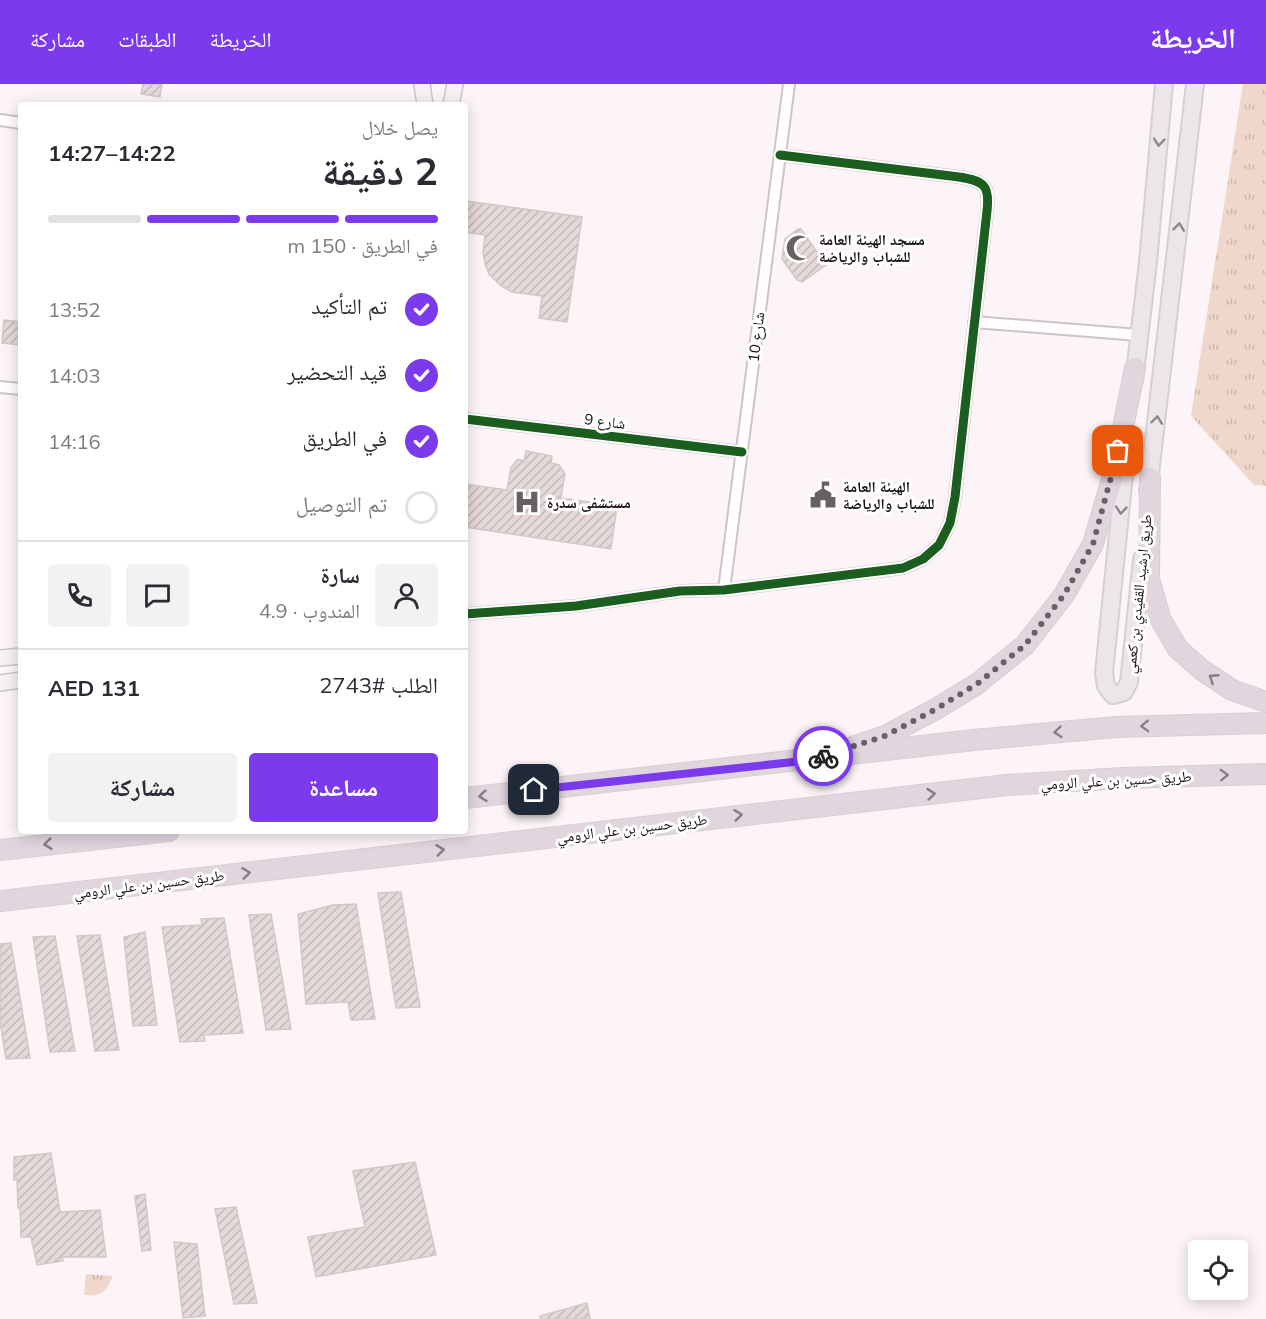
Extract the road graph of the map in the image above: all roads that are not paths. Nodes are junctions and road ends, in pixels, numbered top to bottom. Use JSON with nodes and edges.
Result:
{"nodes":[{"id":1,"x":422,"y":84,"type":"edge"},
{"id":2,"x":455,"y":84,"type":"edge"},
{"id":3,"x":789,"y":84,"type":"edge"},
{"id":4,"x":1195,"y":84,"type":"edge"},
{"id":5,"x":1162,"y":89,"type":"edge"},
{"id":6,"x":425,"y":102,"type":"edge"},
{"id":7,"x":452,"y":102,"type":"edge"},
{"id":8,"x":0,"y":120,"type":"edge"},
{"id":9,"x":18,"y":123,"type":"edge"},
{"id":10,"x":780,"y":154,"type":"junction"},
{"id":11,"x":974,"y":322,"type":"junction"},
{"id":12,"x":1139,"y":335,"type":"junction"},
{"id":13,"x":1135,"y":369,"type":"junction"},
{"id":14,"x":0,"y":387,"type":"edge"},
{"id":15,"x":18,"y":389,"type":"edge"},
{"id":16,"x":468,"y":419,"type":"edge"},
{"id":17,"x":742,"y":452,"type":"junction"},
{"id":18,"x":1150,"y":478,"type":"junction"},
{"id":19,"x":724,"y":590,"type":"junction"},
{"id":20,"x":468,"y":614,"type":"edge"},
{"id":21,"x":490,"y":614,"type":"junction"},
{"id":22,"x":468,"y":620,"type":"edge"},
{"id":23,"x":18,"y":656,"type":"edge"},
{"id":24,"x":0,"y":658,"type":"edge"},
{"id":25,"x":18,"y":680,"type":"edge"},
{"id":26,"x":0,"y":683,"type":"edge"},
{"id":27,"x":1266,"y":702,"type":"edge"},
{"id":28,"x":1266,"y":723,"type":"edge"},
{"id":29,"x":812,"y":760,"type":"junction"},
{"id":30,"x":1266,"y":774,"type":"edge"},
{"id":31,"x":468,"y":798,"type":"edge"},
{"id":32,"x":142,"y":834,"type":"edge"},
{"id":33,"x":0,"y":850,"type":"edge"},
{"id":34,"x":0,"y":901,"type":"edge"}],
"edges":[{"from":1,"to":6,"type":"street"},
{"from":2,"to":7,"type":"street"},
{"from":3,"to":10,"type":"street","name":"شارع 10"},
{"from":18,"to":4,"type":"main road","name":"طريق ارشيد القفيدي بن كعمي","one_way":true},
{"from":5,"to":12,"type":"main road","name":"طريق ارشيد القفيدي بن كعمي","one_way":true},
{"from":8,"to":9,"type":"street"},
{"from":10,"to":11,"type":"street"},
{"from":10,"to":17,"type":"street","name":"شارع 10"},
{"from":11,"to":12,"type":"street"},
{"from":11,"to":19,"type":"street"},
{"from":12,"to":13,"type":"main road","name":"طريق ارشيد القفيدي بن كعمي"},
{"from":13,"to":18,"type":"main road","name":"طريق ارشيد القفيدي بن كعمي","one_way":true},
{"from":13,"to":29,"type":"highway"},
{"from":14,"to":15,"type":"street"},
{"from":16,"to":17,"type":"street","name":"شارع 9"},
{"from":17,"to":19,"type":"street","name":"شارع 10"},
{"from":27,"to":18,"type":"highway","one_way":true},
{"from":19,"to":21,"type":"street"},
{"from":20,"to":21,"type":"street"},
{"from":21,"to":22,"type":"street"},
{"from":23,"to":24,"type":"street"},
{"from":25,"to":26,"type":"street"},
{"from":28,"to":29,"type":"highway","one_way":true},
{"from":29,"to":31,"type":"highway","one_way":true},
{"from":34,"to":30,"type":"highway","name":"طريق حسين بن علي الرومي","one_way":true},
{"from":32,"to":33,"type":"highway","one_way":true}]}
